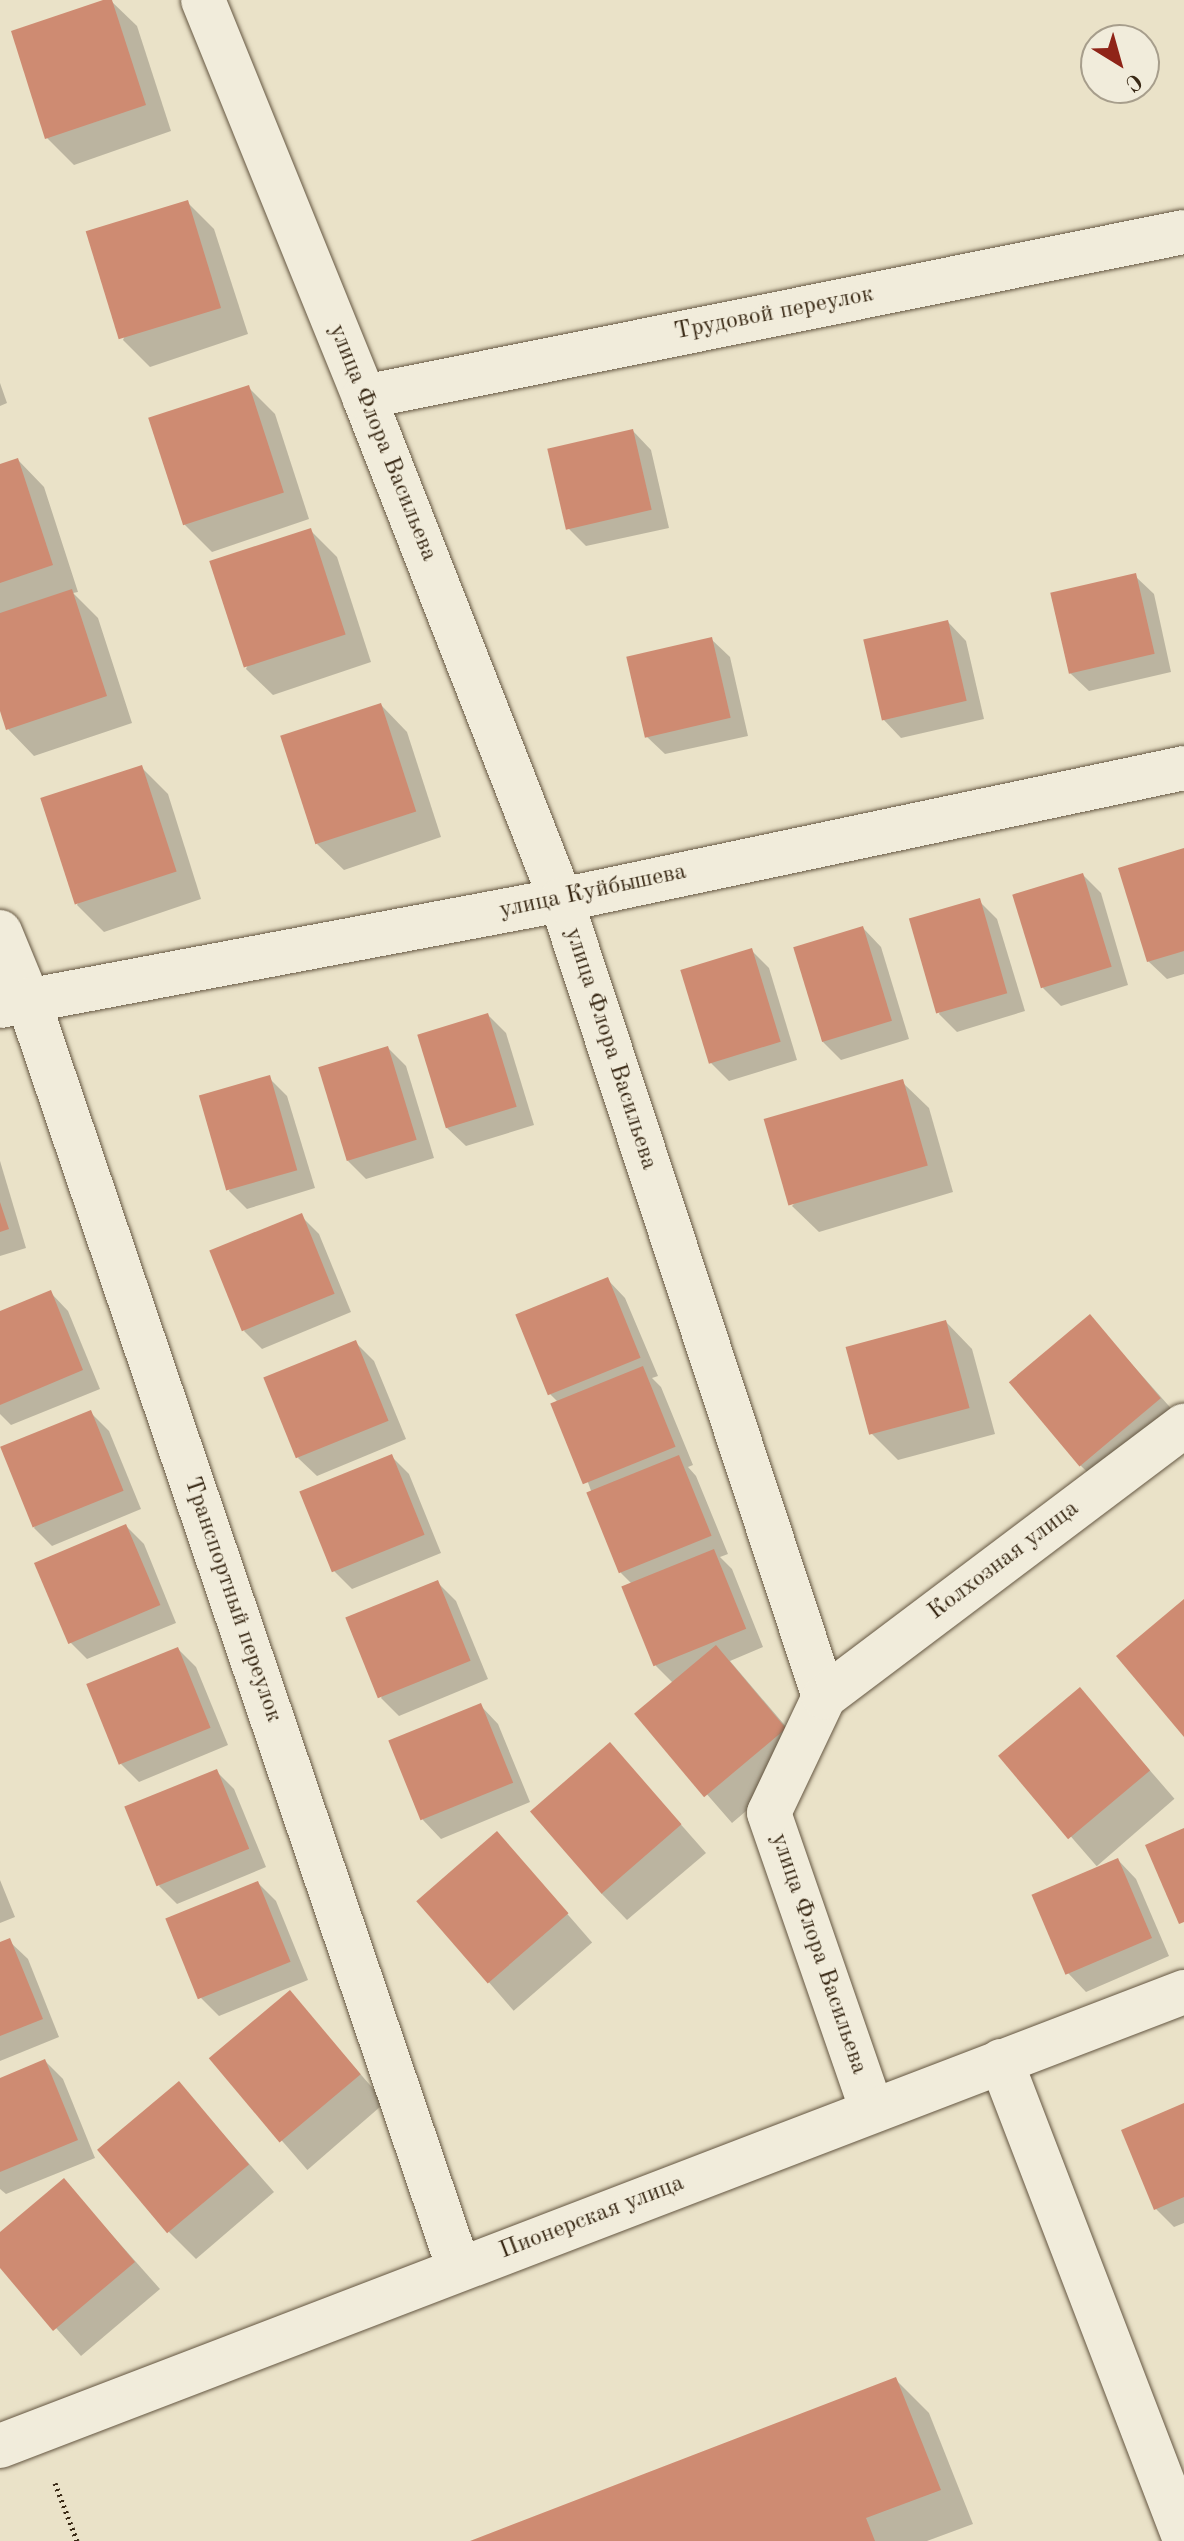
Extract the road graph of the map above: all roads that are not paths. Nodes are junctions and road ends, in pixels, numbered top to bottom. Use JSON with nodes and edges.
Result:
{"nodes":[{"id":1,"x":203,"y":0,"type":"edge"},
{"id":2,"x":1184,"y":232,"type":"edge"},
{"id":3,"x":364,"y":397,"type":"junction"},
{"id":4,"x":1184,"y":768,"type":"edge"},
{"id":5,"x":561,"y":900,"type":"junction"},
{"id":6,"x":0,"y":932,"type":"edge"},
{"id":7,"x":14,"y":1003,"type":"edge"},
{"id":8,"x":1184,"y":1426,"type":"edge"},
{"id":9,"x":824,"y":1697,"type":"junction"},
{"id":10,"x":1184,"y":1992,"type":"edge"},
{"id":11,"x":1001,"y":2061,"type":"junction"},
{"id":12,"x":872,"y":2111,"type":"junction"},
{"id":13,"x":459,"y":2269,"type":"junction"},
{"id":14,"x":0,"y":2446,"type":"edge"},
{"id":15,"x":1184,"y":2537,"type":"edge"}],
"edges":[{"from":1,"to":3,"type":"street","name":"улица Флора Васильева"},
{"from":2,"to":3,"type":"street","name":"Трудовой переулок"},
{"from":3,"to":5,"type":"street","name":"улица Флора Васильева"},
{"from":4,"to":5,"type":"street","name":"улица Куйбышева"},
{"from":5,"to":7,"type":"street","name":"улица Куйбышева"},
{"from":5,"to":9,"type":"street","name":"улица Флора Васильева"},
{"from":6,"to":7,"type":"street","name":"Транспортный переулок"},
{"from":7,"to":13,"type":"street","name":"Транспортный переулок"},
{"from":8,"to":9,"type":"street","name":"Колхозная улица"},
{"from":9,"to":12,"type":"street","name":"улица Флора Васильева"},
{"from":10,"to":11,"type":"street","name":"Пионерская улица"},
{"from":11,"to":12,"type":"street","name":"Пионерская улица"},
{"from":11,"to":15,"type":"street"},
{"from":12,"to":13,"type":"street","name":"Пионерская улица"},
{"from":13,"to":14,"type":"street","name":"Пионерская улица"}]}
